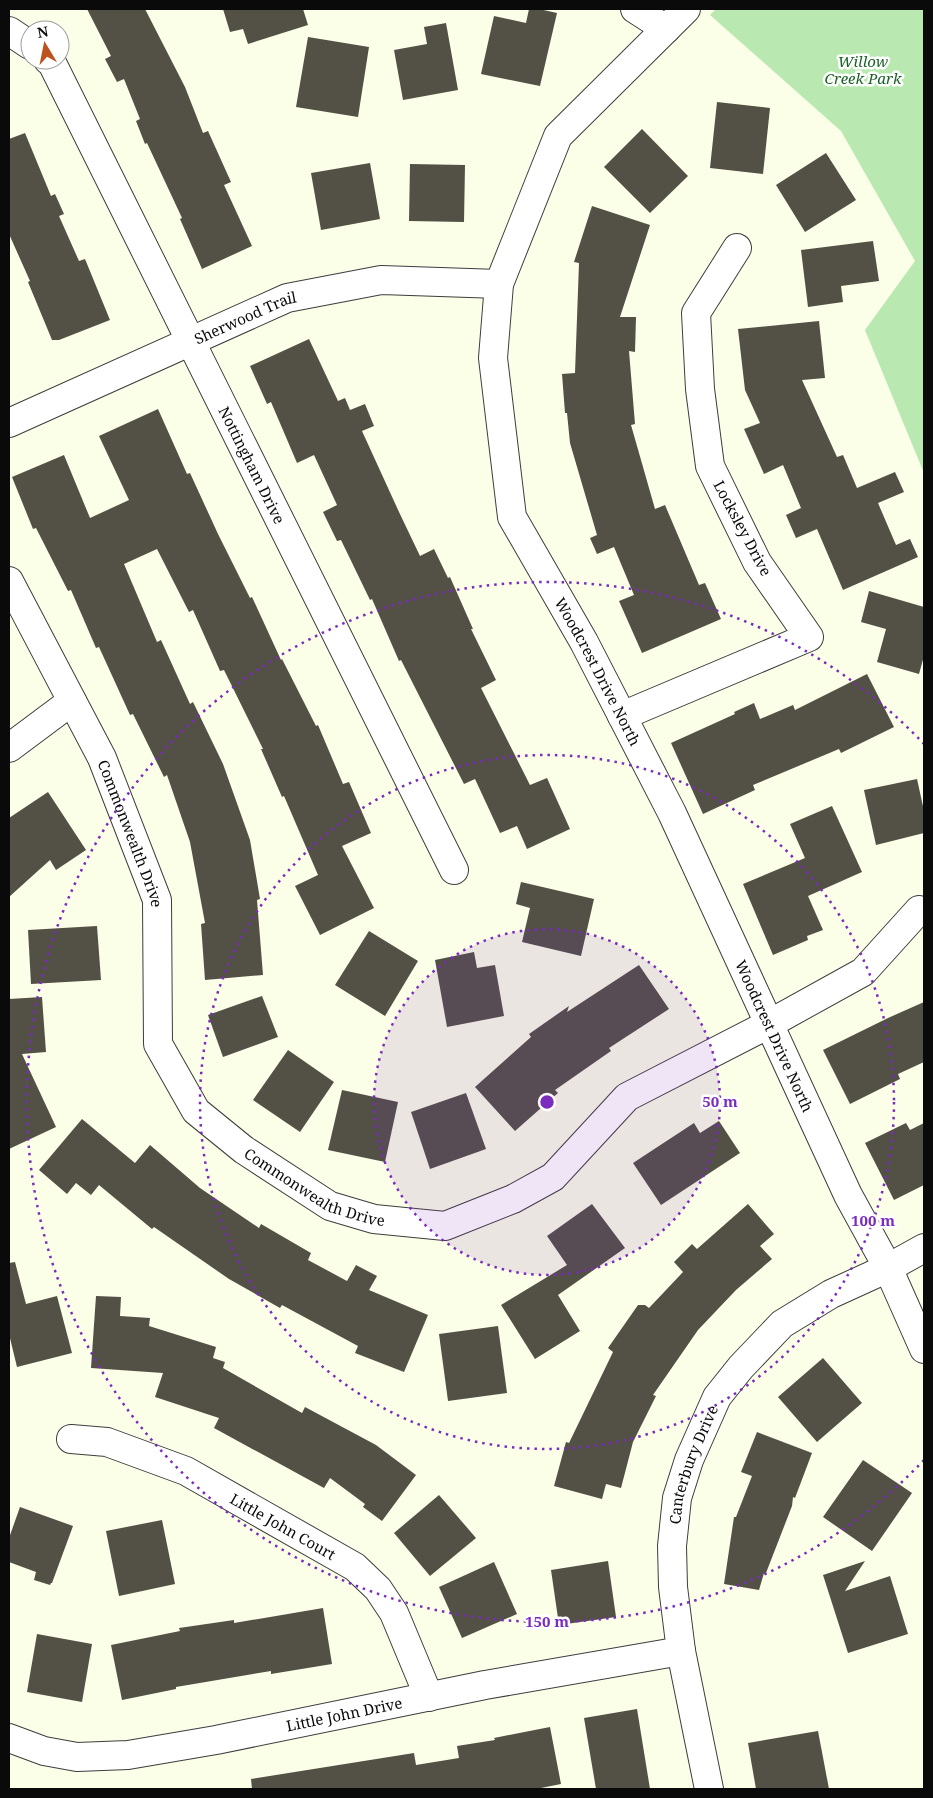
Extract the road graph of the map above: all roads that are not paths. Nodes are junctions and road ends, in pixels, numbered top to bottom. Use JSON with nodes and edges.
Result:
{"nodes":[{"id":1,"x":635,"y":9,"type":"edge"},
{"id":2,"x":686,"y":9,"type":"edge"},
{"id":3,"x":666,"y":29,"type":"junction"},
{"id":4,"x":9,"y":31,"type":"edge"},
{"id":5,"x":20,"y":38,"type":"edge"},
{"id":6,"x":55,"y":70,"type":"edge"},
{"id":7,"x":737,"y":248,"type":"dead end"},
{"id":8,"x":499,"y":284,"type":"junction"},
{"id":9,"x":190,"y":341,"type":"junction"},
{"id":10,"x":9,"y":423,"type":"edge"},
{"id":11,"x":9,"y":581,"type":"edge"},
{"id":12,"x":72,"y":701,"type":"junction"},
{"id":13,"x":622,"y":716,"type":"junction"},
{"id":14,"x":9,"y":748,"type":"edge"},
{"id":15,"x":454,"y":870,"type":"dead end"},
{"id":16,"x":919,"y":910,"type":"dead end"},
{"id":17,"x":769,"y":1024,"type":"junction"},
{"id":18,"x":924,"y":1248,"type":"edge"},
{"id":19,"x":888,"y":1268,"type":"junction"},
{"id":20,"x":924,"y":1349,"type":"edge"},
{"id":21,"x":71,"y":1439,"type":"dead end"},
{"id":22,"x":681,"y":1651,"type":"junction"},
{"id":23,"x":428,"y":1697,"type":"junction"},
{"id":24,"x":9,"y":1738,"type":"edge"},
{"id":25,"x":709,"y":1789,"type":"edge"}],
"edges":[{"from":1,"to":3,"type":"street"},
{"from":2,"to":3,"type":"street","name":"Woodcrest Drive North"},
{"from":3,"to":8,"type":"street","name":"Woodcrest Drive North"},
{"from":4,"to":5,"type":"street"},
{"from":6,"to":9,"type":"street","name":"Nottingham Drive"},
{"from":7,"to":13,"type":"street","name":"Locksley Drive"},
{"from":8,"to":9,"type":"street","name":"Sherwood Trail"},
{"from":8,"to":13,"type":"street","name":"Woodcrest Drive North"},
{"from":9,"to":10,"type":"street","name":"Sherwood Trail"},
{"from":9,"to":15,"type":"street","name":"Nottingham Drive"},
{"from":11,"to":12,"type":"street","name":"Commonwealth Drive"},
{"from":12,"to":14,"type":"street"},
{"from":12,"to":17,"type":"street","name":"Commonwealth Drive"},
{"from":13,"to":17,"type":"street","name":"Woodcrest Drive North"},
{"from":16,"to":17,"type":"street","name":"Commonwealth Drive"},
{"from":17,"to":19,"type":"street","name":"Woodcrest Drive North"},
{"from":18,"to":19,"type":"street","name":"Canterbury Drive"},
{"from":19,"to":20,"type":"street","name":"Woodcrest Drive North"},
{"from":19,"to":22,"type":"street","name":"Canterbury Drive"},
{"from":21,"to":23,"type":"street","name":"Little John Court"},
{"from":22,"to":23,"type":"street","name":"Little John Drive"},
{"from":22,"to":25,"type":"street","name":"Canterbury Drive"},
{"from":23,"to":24,"type":"street","name":"Little John Drive"}]}
